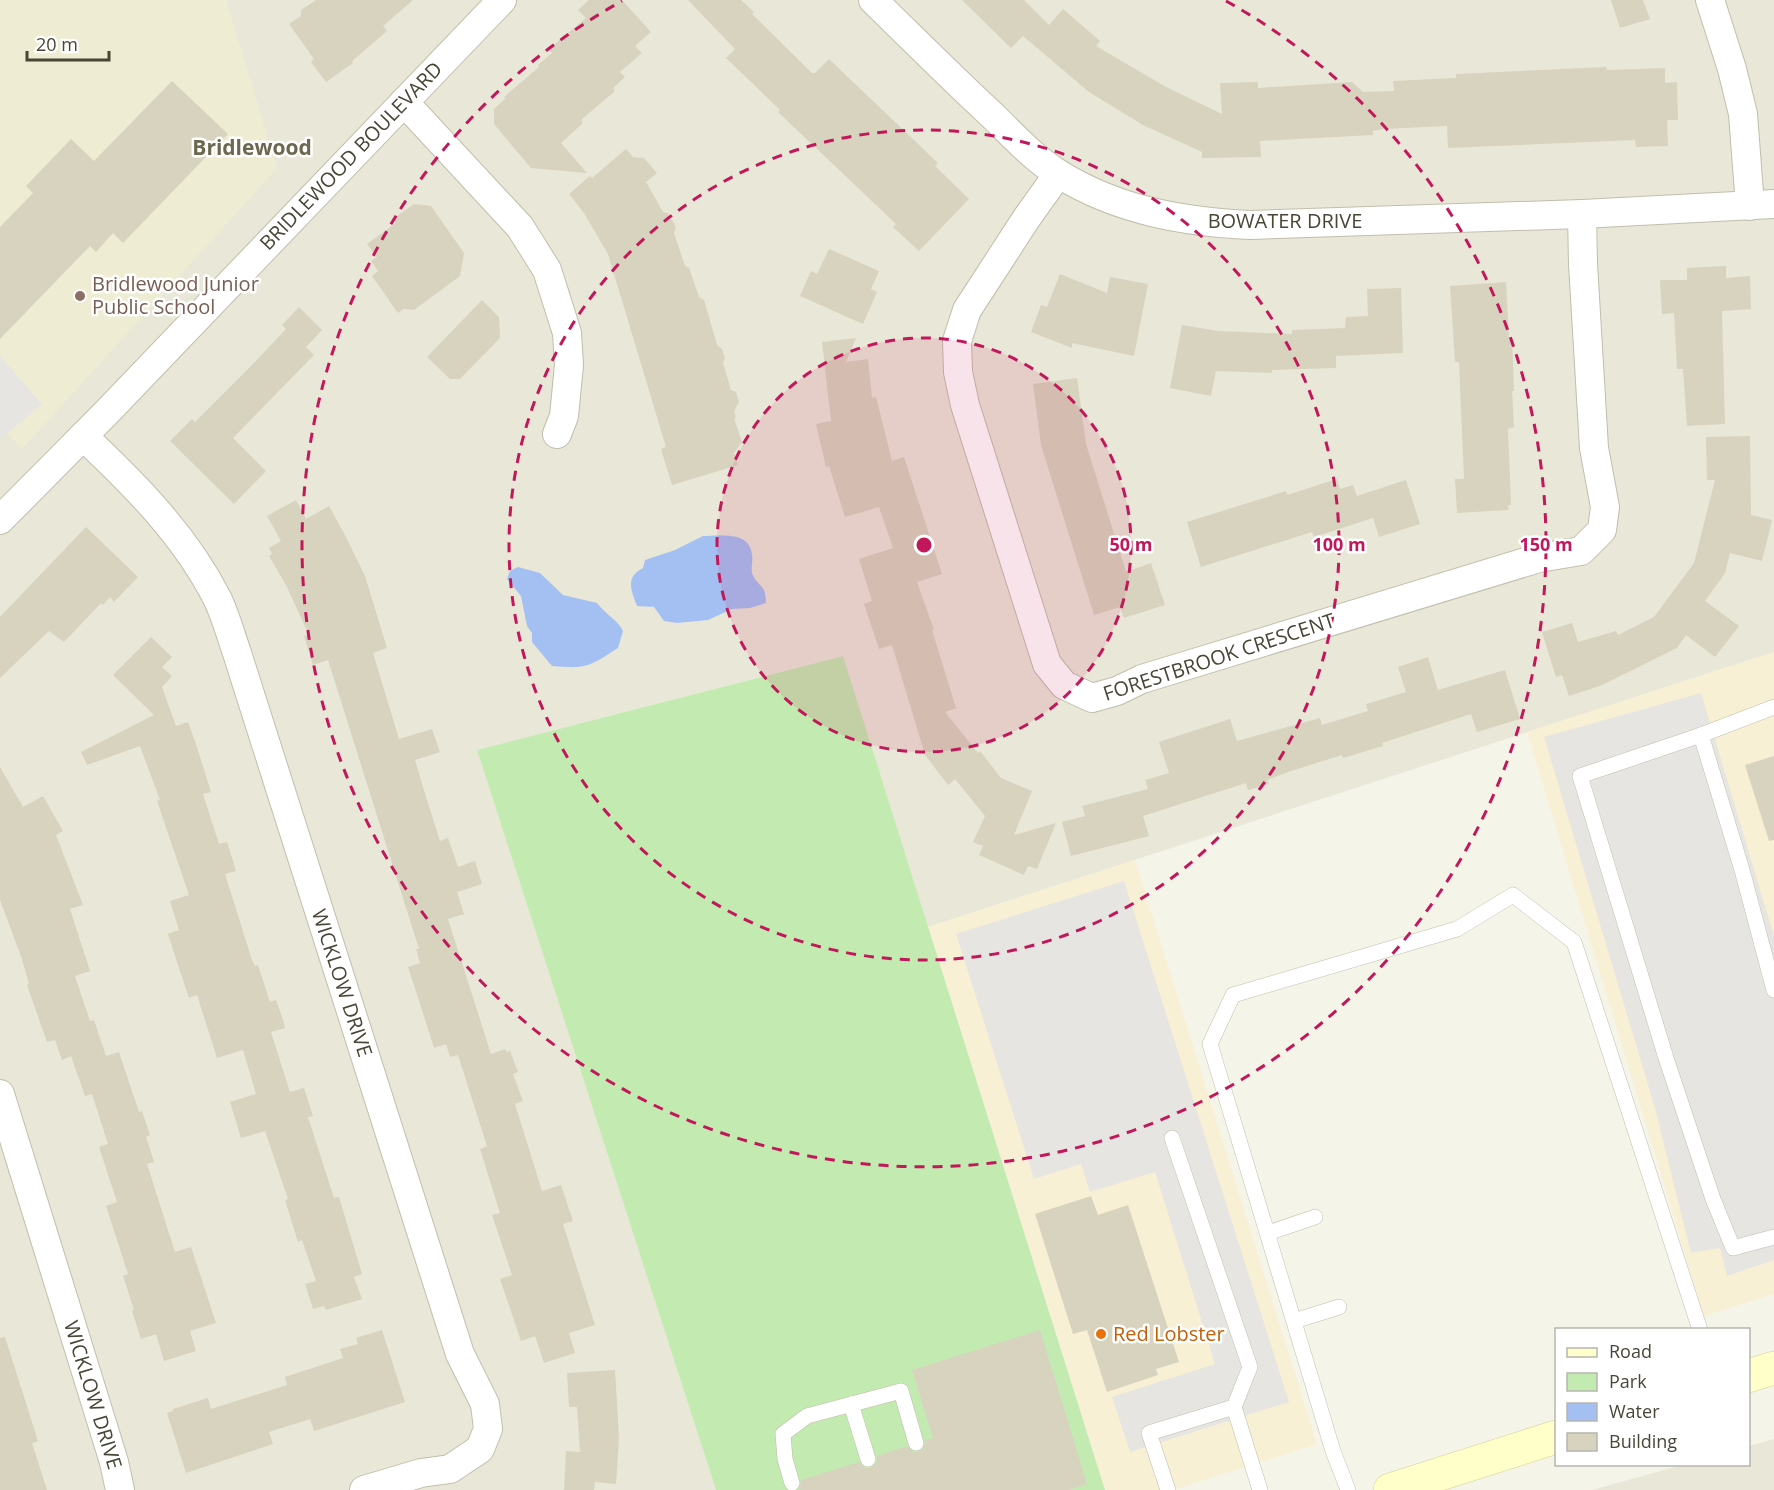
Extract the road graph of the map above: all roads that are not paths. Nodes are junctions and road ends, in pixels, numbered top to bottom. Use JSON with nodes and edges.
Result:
{"nodes":[{"id":1,"x":502,"y":0,"type":"edge"},
{"id":2,"x":873,"y":0,"type":"edge"},
{"id":3,"x":1710,"y":0,"type":"edge"},
{"id":4,"x":404,"y":102,"type":"junction"},
{"id":5,"x":1058,"y":174,"type":"junction"},
{"id":6,"x":1762,"y":205,"type":"edge"},
{"id":7,"x":1582,"y":214,"type":"junction"},
{"id":8,"x":557,"y":434,"type":"dead end"},
{"id":9,"x":83,"y":436,"type":"junction"},
{"id":10,"x":0,"y":520,"type":"edge"},
{"id":11,"x":1774,"y":707,"type":"edge"},
{"id":12,"x":1701,"y":735,"type":"junction"},
{"id":13,"x":1774,"y":990,"type":"edge"},
{"id":14,"x":0,"y":1094,"type":"edge"},
{"id":15,"x":1172,"y":1138,"type":"dead end"},
{"id":16,"x":1315,"y":1217,"type":"dead end"},
{"id":17,"x":1268,"y":1233,"type":"junction"},
{"id":18,"x":1774,"y":1237,"type":"edge"},
{"id":19,"x":1339,"y":1307,"type":"dead end"},
{"id":20,"x":1294,"y":1321,"type":"junction"},
{"id":21,"x":1701,"y":1328,"type":"edge"},
{"id":22,"x":1774,"y":1368,"type":"edge"},
{"id":23,"x":1750,"y":1376,"type":"edge"},
{"id":24,"x":851,"y":1404,"type":"junction"},
{"id":25,"x":1233,"y":1407,"type":"junction"},
{"id":26,"x":1555,"y":1438,"type":"edge"},
{"id":27,"x":916,"y":1443,"type":"dead end"},
{"id":28,"x":868,"y":1458,"type":"dead end"},
{"id":29,"x":792,"y":1483,"type":"dead end"},
{"id":30,"x":120,"y":1490,"type":"edge"},
{"id":31,"x":364,"y":1490,"type":"edge"},
{"id":32,"x":1168,"y":1490,"type":"edge"},
{"id":33,"x":1260,"y":1490,"type":"edge"},
{"id":34,"x":1348,"y":1490,"type":"edge"},
{"id":35,"x":1390,"y":1490,"type":"edge"}],
"edges":[{"from":1,"to":4,"type":"street","name":"BRIDLEWOOD BOULEVARD"},
{"from":2,"to":5,"type":"street","name":"BOWATER DRIVE"},
{"from":3,"to":6,"type":"street"},
{"from":4,"to":8,"type":"street"},
{"from":4,"to":9,"type":"street","name":"BRIDLEWOOD BOULEVARD"},
{"from":5,"to":7,"type":"street","name":"BOWATER DRIVE"},
{"from":5,"to":7,"type":"street","name":"FORESTBROOK CRESCENT"},
{"from":6,"to":7,"type":"street","name":"BOWATER DRIVE"},
{"from":9,"to":10,"type":"street","name":"BRIDLEWOOD BOULEVARD"},
{"from":9,"to":31,"type":"street","name":"WICKLOW DRIVE"},
{"from":11,"to":12,"type":"lane"},
{"from":12,"to":13,"type":"lane"},
{"from":12,"to":18,"type":"lane"},
{"from":14,"to":30,"type":"street","name":"WICKLOW DRIVE"},
{"from":15,"to":25,"type":"lane"},
{"from":16,"to":17,"type":"lane"},
{"from":17,"to":20,"type":"lane"},
{"from":17,"to":21,"type":"lane"},
{"from":19,"to":20,"type":"lane"},
{"from":20,"to":34,"type":"lane"},
{"from":22,"to":23,"type":"main road"},
{"from":24,"to":27,"type":"lane"},
{"from":24,"to":28,"type":"lane"},
{"from":24,"to":29,"type":"lane"},
{"from":25,"to":32,"type":"lane"},
{"from":25,"to":33,"type":"lane"},
{"from":26,"to":35,"type":"main road"}]}
